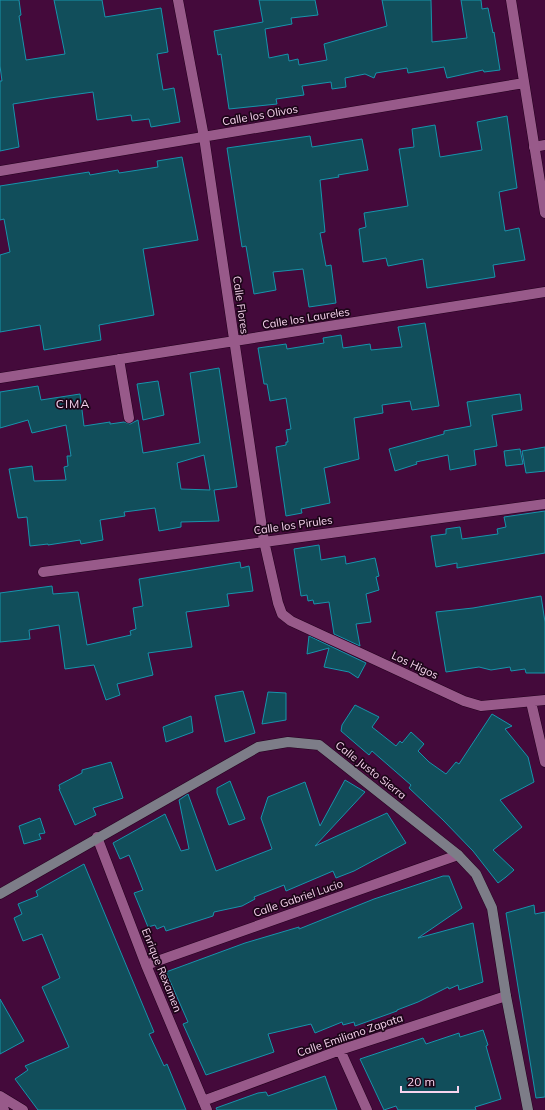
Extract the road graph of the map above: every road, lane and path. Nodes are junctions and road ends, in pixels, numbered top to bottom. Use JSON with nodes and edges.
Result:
{"nodes":[{"id":1,"x":178,"y":0,"type":"edge"},
{"id":2,"x":511,"y":0,"type":"edge"},
{"id":3,"x":524,"y":83,"type":"junction"},
{"id":4,"x":204,"y":136,"type":"junction"},
{"id":5,"x":545,"y":146,"type":"edge"},
{"id":6,"x":534,"y":147,"type":"junction"},
{"id":7,"x":0,"y":172,"type":"edge"},
{"id":8,"x":545,"y":213,"type":"edge"},
{"id":9,"x":545,"y":292,"type":"edge"},
{"id":10,"x":235,"y":341,"type":"junction"},
{"id":11,"x":118,"y":360,"type":"junction"},
{"id":12,"x":0,"y":378,"type":"edge"},
{"id":13,"x":129,"y":418,"type":"dead end"},
{"id":14,"x":545,"y":504,"type":"edge"},
{"id":15,"x":264,"y":541,"type":"junction"},
{"id":16,"x":43,"y":572,"type":"dead end"},
{"id":17,"x":282,"y":614,"type":"joint"},
{"id":18,"x":545,"y":700,"type":"edge"},
{"id":19,"x":531,"y":702,"type":"junction"},
{"id":20,"x":545,"y":762,"type":"edge"},
{"id":21,"x":97,"y":837,"type":"junction"},
{"id":22,"x":458,"y":855,"type":"junction"},
{"id":23,"x":0,"y":894,"type":"edge"},
{"id":24,"x":146,"y":965,"type":"junction"},
{"id":25,"x":506,"y":996,"type":"junction"},
{"id":26,"x":340,"y":1050,"type":"junction"},
{"id":27,"x":0,"y":1096,"type":"edge"},
{"id":28,"x":0,"y":1103,"type":"edge"},
{"id":29,"x":205,"y":1106,"type":"edge"},
{"id":30,"x":4,"y":1110,"type":"edge"},
{"id":31,"x":23,"y":1110,"type":"edge"},
{"id":32,"x":367,"y":1110,"type":"edge"},
{"id":33,"x":528,"y":1110,"type":"edge"}],
"edges":[{"from":1,"to":4,"type":"street","name":"Calle Flores"},
{"from":2,"to":3,"type":"street"},
{"from":3,"to":4,"type":"street","name":"Calle los Olivos"},
{"from":3,"to":6,"type":"street"},
{"from":4,"to":7,"type":"street","name":"Calle los Olivos"},
{"from":4,"to":10,"type":"street","name":"Calle Flores"},
{"from":5,"to":6,"type":"street"},
{"from":6,"to":8,"type":"street"},
{"from":9,"to":10,"type":"street","name":"Calle los Laureles"},
{"from":10,"to":11,"type":"street","name":"Calle los Laureles"},
{"from":10,"to":15,"type":"street","name":"Calle Flores"},
{"from":11,"to":12,"type":"street","name":"Calle los Laureles"},
{"from":11,"to":13,"type":"street"},
{"from":14,"to":15,"type":"street","name":"Calle los Pirules"},
{"from":15,"to":16,"type":"street","name":"Calle los Pirules"},
{"from":15,"to":17,"type":"street","name":"Calle Flores"},
{"from":17,"to":19,"type":"street","name":"Los Higos"},
{"from":18,"to":19,"type":"street","name":"Los Higos"},
{"from":19,"to":20,"type":"street"},
{"from":21,"to":22,"type":"street","name":"Calle Justo Sierra"},
{"from":21,"to":23,"type":"street","name":"Calle Justo Sierra"},
{"from":21,"to":24,"type":"street","name":"Enrique Rexamen"},
{"from":22,"to":24,"type":"street","name":"Calle Gabriel Lucio"},
{"from":22,"to":25,"type":"street","name":"Calle Justo Sierra"},
{"from":24,"to":29,"type":"street","name":"Enrique Rexamen"},
{"from":25,"to":26,"type":"street","name":"Calle Emiliano Zapata"},
{"from":25,"to":33,"type":"street","name":"Calle Justo Sierra"},
{"from":26,"to":29,"type":"street","name":"Calle Emiliano Zapata"},
{"from":26,"to":32,"type":"street"},
{"from":27,"to":31,"type":"street"},
{"from":28,"to":30,"type":"street"}]}
